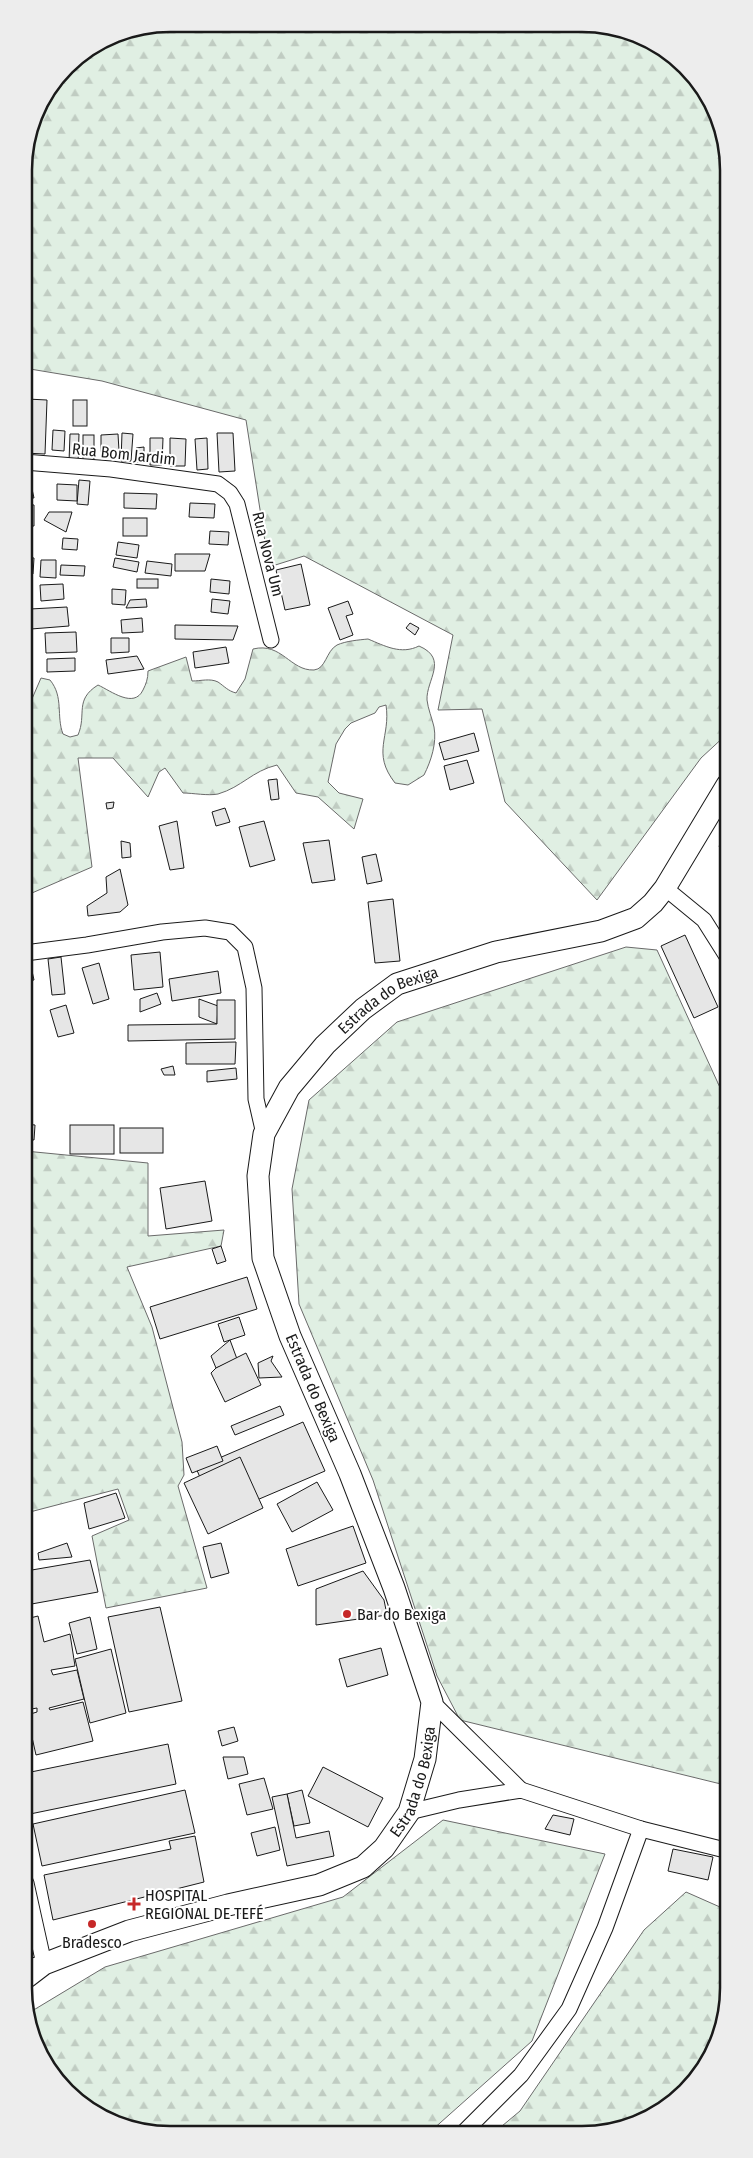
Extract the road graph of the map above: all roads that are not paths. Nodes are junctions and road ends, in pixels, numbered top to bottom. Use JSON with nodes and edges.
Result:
{"nodes":[{"id":1,"x":33,"y":463,"type":"edge"},
{"id":2,"x":218,"y":484,"type":"joint"},
{"id":3,"x":271,"y":640,"type":"dead end"},
{"id":4,"x":720,"y":797,"type":"edge"},
{"id":5,"x":665,"y":888,"type":"junction"},
{"id":6,"x":720,"y":943,"type":"edge"},
{"id":7,"x":33,"y":953,"type":"edge"},
{"id":8,"x":264,"y":1134,"type":"junction"},
{"id":9,"x":432,"y":1702,"type":"junction"},
{"id":10,"x":521,"y":1790,"type":"junction"},
{"id":11,"x":408,"y":1812,"type":"junction"},
{"id":12,"x":641,"y":1829,"type":"junction"},
{"id":13,"x":720,"y":1849,"type":"edge"},
{"id":14,"x":32,"y":1938,"type":"edge"},
{"id":15,"x":35,"y":1965,"type":"edge"},
{"id":16,"x":469,"y":2126,"type":"edge"}],
"edges":[{"from":1,"to":2,"type":"street","name":"Rua Bom Jardim"},
{"from":2,"to":3,"type":"street","name":"Rua Nova Um"},
{"from":4,"to":5,"type":"street","name":"Estrada do Bexiga"},
{"from":5,"to":6,"type":"street"},
{"from":5,"to":8,"type":"street","name":"Estrada do Bexiga"},
{"from":7,"to":8,"type":"street"},
{"from":8,"to":9,"type":"street","name":"Estrada do Bexiga"},
{"from":9,"to":10,"type":"street"},
{"from":9,"to":11,"type":"street","name":"Estrada do Bexiga"},
{"from":10,"to":11,"type":"street"},
{"from":10,"to":12,"type":"street"},
{"from":11,"to":15,"type":"street","name":"Estrada do Bexiga"},
{"from":12,"to":13,"type":"street"},
{"from":12,"to":16,"type":"street"},
{"from":14,"to":15,"type":"street"}]}
